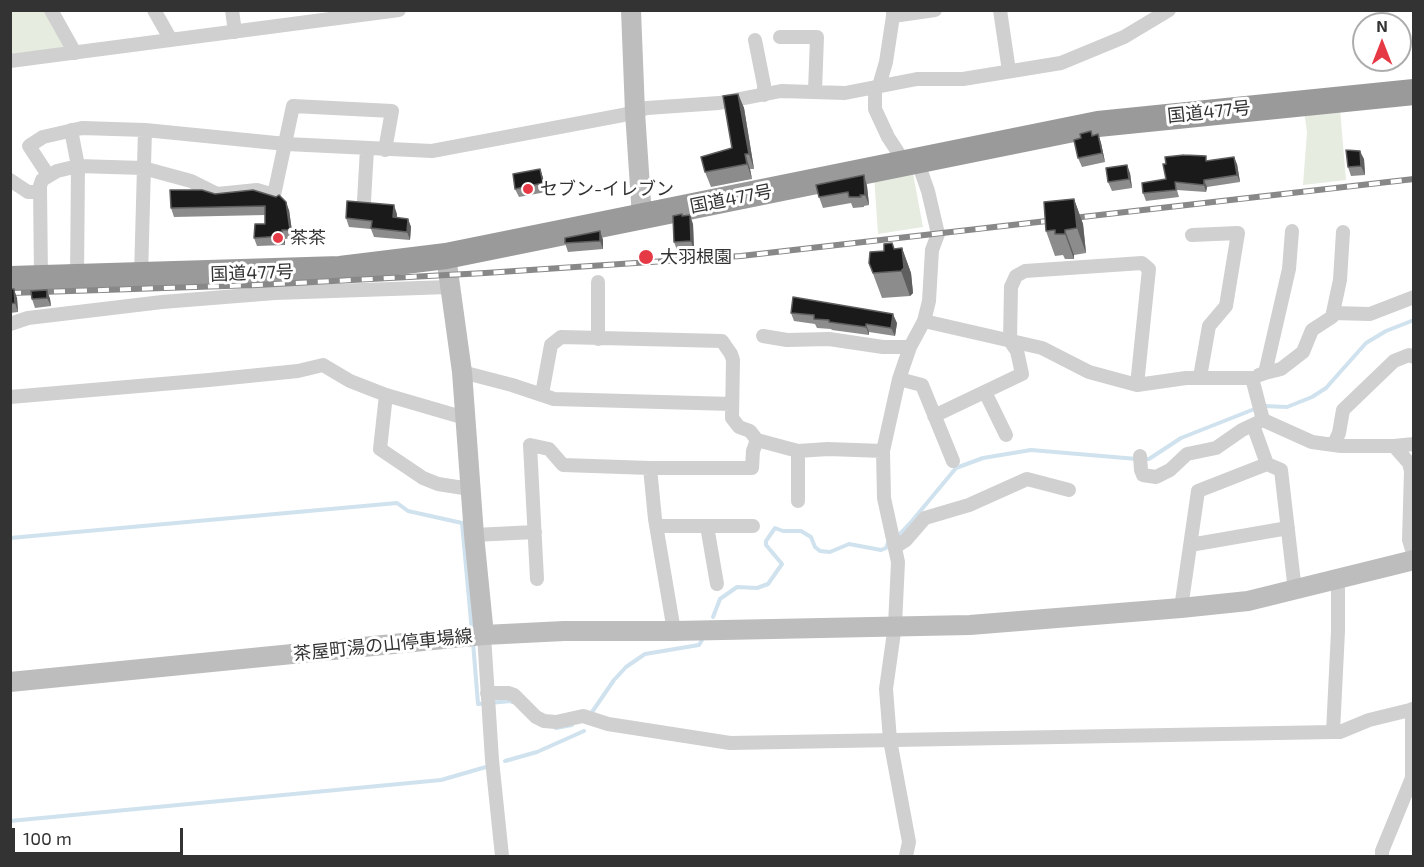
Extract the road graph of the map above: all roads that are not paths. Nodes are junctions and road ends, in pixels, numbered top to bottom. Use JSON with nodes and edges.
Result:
{"nodes":[{"id":1,"x":51,"y":10,"type":"edge"},
{"id":2,"x":154,"y":10,"type":"edge"},
{"id":3,"x":232,"y":10,"type":"edge"},
{"id":4,"x":399,"y":10,"type":"edge"},
{"id":5,"x":631,"y":10,"type":"edge"},
{"id":6,"x":935,"y":10,"type":"edge"},
{"id":7,"x":1000,"y":10,"type":"edge"},
{"id":8,"x":1169,"y":10,"type":"edge"},
{"id":9,"x":893,"y":13,"type":"edge"},
{"id":10,"x":235,"y":32,"type":"junction"},
{"id":11,"x":780,"y":37,"type":"dead end"},
{"id":12,"x":171,"y":40,"type":"junction"},
{"id":13,"x":755,"y":40,"type":"dead end"},
{"id":14,"x":75,"y":53,"type":"junction"},
{"id":15,"x":10,"y":61,"type":"edge"},
{"id":16,"x":1009,"y":71,"type":"junction"},
{"id":17,"x":877,"y":87,"type":"junction"},
{"id":18,"x":815,"y":92,"type":"junction"},
{"id":19,"x":1413,"y":92,"type":"edge"},
{"id":20,"x":764,"y":95,"type":"junction"},
{"id":21,"x":635,"y":112,"type":"junction"},
{"id":22,"x":71,"y":130,"type":"junction"},
{"id":23,"x":145,"y":130,"type":"junction"},
{"id":24,"x":286,"y":144,"type":"junction"},
{"id":25,"x":367,"y":149,"type":"junction"},
{"id":26,"x":385,"y":150,"type":"junction"},
{"id":27,"x":911,"y":162,"type":"junction"},
{"id":28,"x":78,"y":166,"type":"junction"},
{"id":29,"x":143,"y":168,"type":"junction"},
{"id":30,"x":48,"y":175,"type":"junction"},
{"id":31,"x":10,"y":180,"type":"edge"},
{"id":32,"x":40,"y":192,"type":"junction"},
{"id":33,"x":364,"y":201,"type":"edge"},
{"id":34,"x":642,"y":217,"type":"junction"},
{"id":35,"x":1292,"y":231,"type":"dead end"},
{"id":36,"x":1344,"y":232,"type":"dead end"},
{"id":37,"x":1192,"y":235,"type":"dead end"},
{"id":38,"x":446,"y":256,"type":"junction"},
{"id":39,"x":141,"y":276,"type":"junction"},
{"id":40,"x":41,"y":278,"type":"junction"},
{"id":41,"x":77,"y":278,"type":"junction"},
{"id":42,"x":10,"y":279,"type":"edge"},
{"id":43,"x":598,"y":282,"type":"dead end"},
{"id":44,"x":449,"y":287,"type":"junction"},
{"id":45,"x":1413,"y":297,"type":"edge"},
{"id":46,"x":1333,"y":313,"type":"junction"},
{"id":47,"x":924,"y":321,"type":"junction"},
{"id":48,"x":10,"y":324,"type":"edge"},
{"id":49,"x":763,"y":336,"type":"dead end"},
{"id":50,"x":598,"y":339,"type":"junction"},
{"id":51,"x":1010,"y":341,"type":"junction"},
{"id":52,"x":910,"y":347,"type":"junction"},
{"id":53,"x":1413,"y":357,"type":"edge"},
{"id":54,"x":462,"y":372,"type":"junction"},
{"id":55,"x":1258,"y":375,"type":"junction"},
{"id":56,"x":1200,"y":377,"type":"junction"},
{"id":57,"x":899,"y":380,"type":"junction"},
{"id":58,"x":1137,"y":385,"type":"junction"},
{"id":59,"x":985,"y":392,"type":"junction"},
{"id":60,"x":542,"y":394,"type":"junction"},
{"id":61,"x":386,"y":395,"type":"junction"},
{"id":62,"x":10,"y":397,"type":"edge"},
{"id":63,"x":732,"y":404,"type":"junction"},
{"id":64,"x":934,"y":416,"type":"junction"},
{"id":65,"x":465,"y":418,"type":"junction"},
{"id":66,"x":1260,"y":420,"type":"junction"},
{"id":67,"x":1006,"y":435,"type":"dead end"},
{"id":68,"x":757,"y":440,"type":"junction"},
{"id":69,"x":1334,"y":444,"type":"junction"},
{"id":70,"x":1413,"y":444,"type":"edge"},
{"id":71,"x":1394,"y":446,"type":"junction"},
{"id":72,"x":798,"y":450,"type":"junction"},
{"id":73,"x":883,"y":451,"type":"junction"},
{"id":74,"x":953,"y":460,"type":"dead end"},
{"id":75,"x":1140,"y":460,"type":"dead end"},
{"id":76,"x":1267,"y":464,"type":"junction"},
{"id":77,"x":650,"y":468,"type":"junction"},
{"id":78,"x":470,"y":489,"type":"junction"},
{"id":79,"x":1068,"y":490,"type":"dead end"},
{"id":80,"x":798,"y":501,"type":"dead end"},
{"id":81,"x":656,"y":526,"type":"junction"},
{"id":82,"x":707,"y":526,"type":"junction"},
{"id":83,"x":753,"y":526,"type":"dead end"},
{"id":84,"x":1288,"y":528,"type":"junction"},
{"id":85,"x":535,"y":532,"type":"junction"},
{"id":86,"x":474,"y":535,"type":"junction"},
{"id":87,"x":894,"y":541,"type":"junction"},
{"id":88,"x":1190,"y":545,"type":"junction"},
{"id":89,"x":1413,"y":556,"type":"edge"},
{"id":90,"x":1413,"y":560,"type":"edge"},
{"id":91,"x":537,"y":579,"type":"dead end"},
{"id":92,"x":1336,"y":580,"type":"junction"},
{"id":93,"x":717,"y":585,"type":"dead end"},
{"id":94,"x":1295,"y":591,"type":"junction"},
{"id":95,"x":1181,"y":608,"type":"junction"},
{"id":96,"x":896,"y":625,"type":"junction"},
{"id":97,"x":674,"y":630,"type":"junction"},
{"id":98,"x":476,"y":636,"type":"junction"},
{"id":99,"x":10,"y":682,"type":"edge"},
{"id":100,"x":487,"y":695,"type":"junction"},
{"id":101,"x":1413,"y":709,"type":"edge"},
{"id":102,"x":1333,"y":732,"type":"junction"},
{"id":103,"x":890,"y":740,"type":"junction"},
{"id":104,"x":502,"y":856,"type":"edge"},
{"id":105,"x":906,"y":856,"type":"edge"},
{"id":106,"x":1382,"y":856,"type":"edge"}],
"edges":[{"from":1,"to":14,"type":"street"},
{"from":2,"to":12,"type":"street"},
{"from":3,"to":10,"type":"street"},
{"from":4,"to":10,"type":"street"},
{"from":5,"to":21,"type":"street"},
{"from":6,"to":9,"type":"street"},
{"from":7,"to":16,"type":"street"},
{"from":8,"to":16,"type":"street"},
{"from":9,"to":17,"type":"street"},
{"from":10,"to":12,"type":"street"},
{"from":11,"to":18,"type":"street"},
{"from":12,"to":14,"type":"street"},
{"from":13,"to":20,"type":"street"},
{"from":14,"to":15,"type":"street"},
{"from":16,"to":17,"type":"street"},
{"from":17,"to":18,"type":"street"},
{"from":17,"to":27,"type":"street"},
{"from":18,"to":20,"type":"street"},
{"from":19,"to":27,"type":"highway","name":"国道477号"},
{"from":20,"to":21,"type":"street"},
{"from":21,"to":26,"type":"street"},
{"from":21,"to":34,"type":"street"},
{"from":22,"to":23,"type":"street"},
{"from":22,"to":28,"type":"street"},
{"from":22,"to":30,"type":"street"},
{"from":23,"to":24,"type":"street"},
{"from":23,"to":29,"type":"street"},
{"from":24,"to":25,"type":"street"},
{"from":24,"to":26,"type":"street"},
{"from":24,"to":29,"type":"street"},
{"from":25,"to":26,"type":"street"},
{"from":25,"to":33,"type":"street"},
{"from":27,"to":34,"type":"highway","name":"国道477号"},
{"from":27,"to":47,"type":"street"},
{"from":28,"to":29,"type":"street"},
{"from":28,"to":30,"type":"street"},
{"from":28,"to":41,"type":"street"},
{"from":29,"to":39,"type":"street"},
{"from":30,"to":32,"type":"street"},
{"from":31,"to":32,"type":"street"},
{"from":32,"to":40,"type":"street"},
{"from":34,"to":38,"type":"highway","name":"国道477号"},
{"from":35,"to":55,"type":"street"},
{"from":36,"to":46,"type":"street"},
{"from":37,"to":56,"type":"street"},
{"from":38,"to":39,"type":"highway","name":"国道477号"},
{"from":38,"to":44,"type":"street","name":"茶屋町湯の山停車場線"},
{"from":39,"to":41,"type":"highway","name":"国道477号"},
{"from":40,"to":41,"type":"highway","name":"国道477号"},
{"from":40,"to":42,"type":"highway","name":"国道477号"},
{"from":43,"to":50,"type":"street"},
{"from":44,"to":48,"type":"street"},
{"from":44,"to":54,"type":"street","name":"茶屋町湯の山停車場線"},
{"from":45,"to":46,"type":"street"},
{"from":46,"to":55,"type":"street"},
{"from":47,"to":51,"type":"street"},
{"from":47,"to":52,"type":"street"},
{"from":49,"to":52,"type":"street"},
{"from":50,"to":60,"type":"street"},
{"from":50,"to":63,"type":"street"},
{"from":51,"to":58,"type":"street"},
{"from":51,"to":58,"type":"street"},
{"from":51,"to":59,"type":"street"},
{"from":52,"to":57,"type":"street"},
{"from":53,"to":69,"type":"street"},
{"from":54,"to":60,"type":"street"},
{"from":54,"to":65,"type":"street","name":"茶屋町湯の山停車場線"},
{"from":55,"to":56,"type":"street"},
{"from":55,"to":66,"type":"street"},
{"from":56,"to":58,"type":"street"},
{"from":57,"to":64,"type":"street"},
{"from":57,"to":73,"type":"street"},
{"from":59,"to":64,"type":"street"},
{"from":59,"to":67,"type":"street"},
{"from":60,"to":63,"type":"street"},
{"from":61,"to":62,"type":"street"},
{"from":61,"to":65,"type":"street"},
{"from":61,"to":78,"type":"street"},
{"from":63,"to":68,"type":"street"},
{"from":64,"to":74,"type":"street"},
{"from":65,"to":78,"type":"street","name":"茶屋町湯の山停車場線"},
{"from":66,"to":69,"type":"street"},
{"from":66,"to":75,"type":"street"},
{"from":66,"to":76,"type":"street"},
{"from":68,"to":72,"type":"street"},
{"from":68,"to":77,"type":"street"},
{"from":69,"to":71,"type":"street"},
{"from":70,"to":71,"type":"street"},
{"from":71,"to":89,"type":"street"},
{"from":72,"to":73,"type":"street"},
{"from":72,"to":80,"type":"street"},
{"from":73,"to":87,"type":"street"},
{"from":76,"to":84,"type":"street"},
{"from":76,"to":88,"type":"street"},
{"from":77,"to":81,"type":"street"},
{"from":77,"to":85,"type":"street"},
{"from":78,"to":86,"type":"street","name":"茶屋町湯の山停車場線"},
{"from":79,"to":87,"type":"street"},
{"from":81,"to":82,"type":"street"},
{"from":81,"to":97,"type":"street"},
{"from":82,"to":83,"type":"street"},
{"from":82,"to":93,"type":"street"},
{"from":84,"to":88,"type":"street"},
{"from":84,"to":94,"type":"street"},
{"from":85,"to":86,"type":"street"},
{"from":85,"to":91,"type":"street"},
{"from":86,"to":98,"type":"street","name":"茶屋町湯の山停車場線"},
{"from":87,"to":96,"type":"street"},
{"from":88,"to":95,"type":"street"},
{"from":90,"to":92,"type":"street"},
{"from":92,"to":94,"type":"street"},
{"from":92,"to":102,"type":"street"},
{"from":94,"to":95,"type":"street"},
{"from":95,"to":96,"type":"street"},
{"from":96,"to":97,"type":"street"},
{"from":96,"to":103,"type":"street"},
{"from":97,"to":98,"type":"street"},
{"from":98,"to":99,"type":"street","name":"茶屋町湯の山停車場線"},
{"from":98,"to":100,"type":"street"},
{"from":100,"to":103,"type":"street"},
{"from":100,"to":104,"type":"street"},
{"from":101,"to":102,"type":"street"},
{"from":101,"to":106,"type":"street"},
{"from":102,"to":103,"type":"street"},
{"from":103,"to":105,"type":"street"}]}
